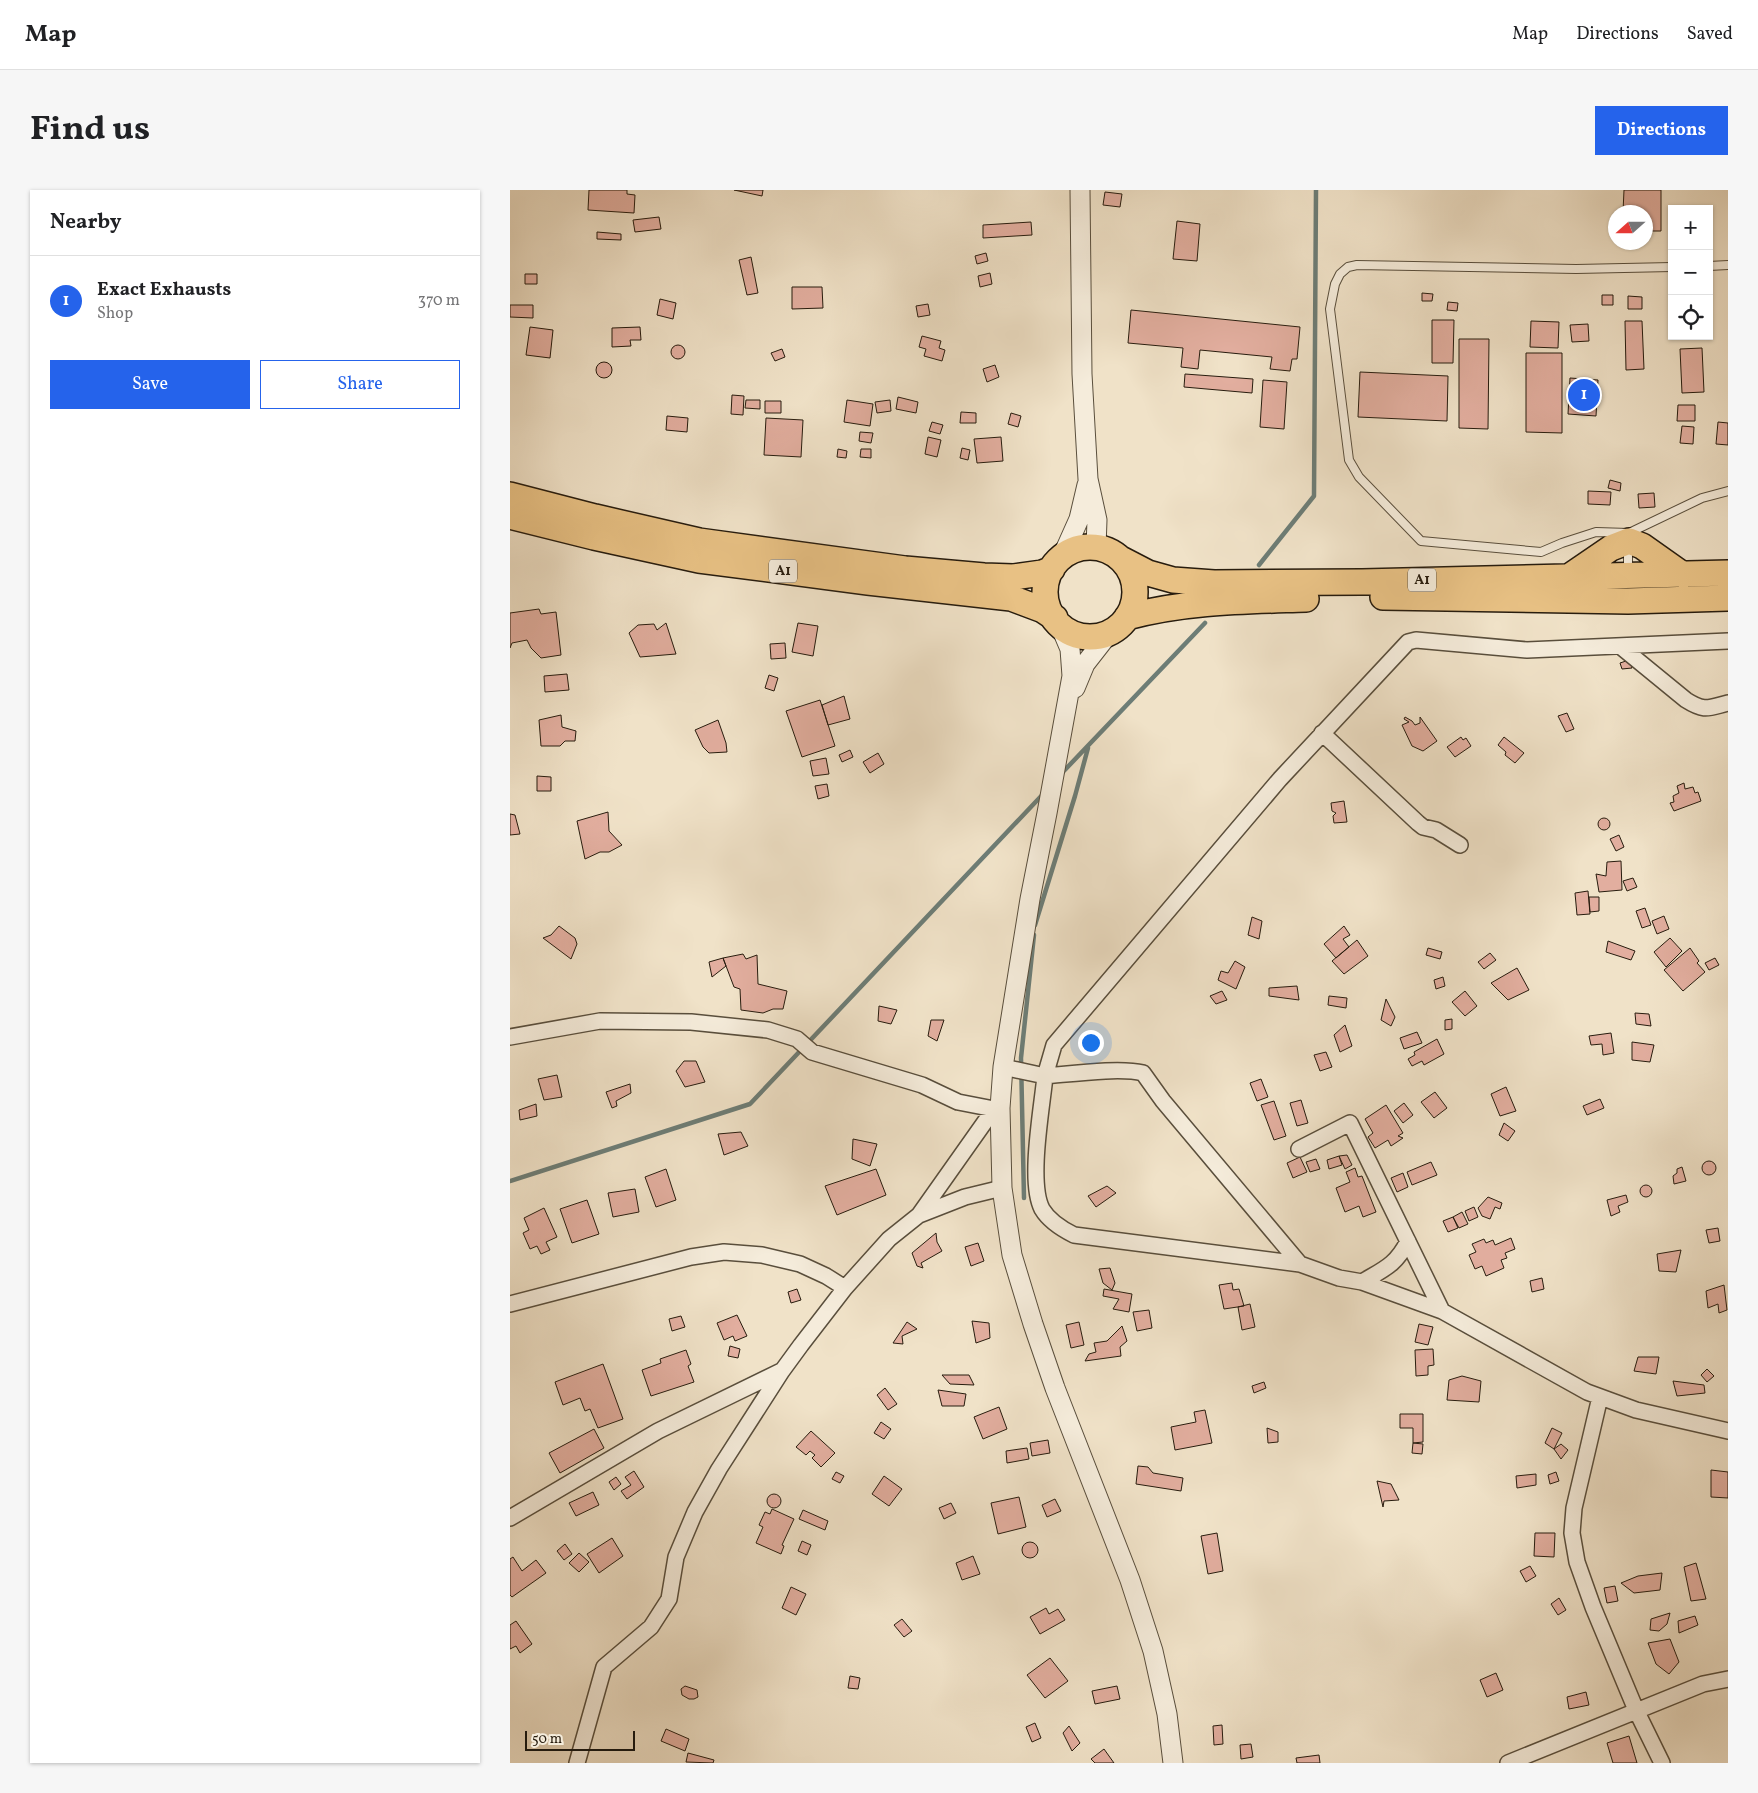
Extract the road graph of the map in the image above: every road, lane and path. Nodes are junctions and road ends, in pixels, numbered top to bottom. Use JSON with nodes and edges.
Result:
{"nodes":[{"id":1,"x":1080,"y":190,"type":"edge"},
{"id":2,"x":1728,"y":265,"type":"edge"},
{"id":3,"x":1713,"y":266,"type":"edge"},
{"id":4,"x":1668,"y":267,"type":"edge"},
{"id":5,"x":1088,"y":479,"type":"junction"},
{"id":6,"x":1728,"y":491,"type":"edge"},
{"id":7,"x":510,"y":496,"type":"edge"},
{"id":8,"x":510,"y":516,"type":"edge"},
{"id":9,"x":1629,"y":537,"type":"junction"},
{"id":10,"x":1096,"y":547,"type":"junction"},
{"id":11,"x":1121,"y":559,"type":"junction"},
{"id":12,"x":1057,"y":563,"type":"junction"},
{"id":13,"x":1728,"y":573,"type":"edge"},
{"id":14,"x":1628,"y":575,"type":"junction"},
{"id":15,"x":1684,"y":575,"type":"junction"},
{"id":16,"x":1570,"y":576,"type":"junction"},
{"id":17,"x":1728,"y":598,"type":"edge"},
{"id":18,"x":1057,"y":621,"type":"junction"},
{"id":19,"x":1118,"y":625,"type":"junction"},
{"id":20,"x":1728,"y":641,"type":"edge"},
{"id":21,"x":1620,"y":646,"type":"junction"},
{"id":22,"x":1728,"y":703,"type":"edge"},
{"id":23,"x":1067,"y":708,"type":"junction"},
{"id":24,"x":1322,"y":734,"type":"junction"},
{"id":25,"x":1460,"y":845,"type":"dead end"},
{"id":26,"x":510,"y":1037,"type":"edge"},
{"id":27,"x":1003,"y":1067,"type":"junction"},
{"id":28,"x":1045,"y":1076,"type":"junction"},
{"id":29,"x":997,"y":1109,"type":"junction"},
{"id":30,"x":1299,"y":1149,"type":"dead end"},
{"id":31,"x":1002,"y":1188,"type":"junction"},
{"id":32,"x":919,"y":1215,"type":"junction"},
{"id":33,"x":1408,"y":1242,"type":"junction"},
{"id":34,"x":1300,"y":1264,"type":"junction"},
{"id":35,"x":1362,"y":1282,"type":"junction"},
{"id":36,"x":845,"y":1288,"type":"junction"},
{"id":37,"x":510,"y":1304,"type":"edge"},
{"id":38,"x":1442,"y":1311,"type":"junction"},
{"id":39,"x":782,"y":1371,"type":"junction"},
{"id":40,"x":1600,"y":1397,"type":"junction"},
{"id":41,"x":1728,"y":1431,"type":"edge"},
{"id":42,"x":510,"y":1518,"type":"edge"},
{"id":43,"x":1728,"y":1679,"type":"edge"},
{"id":44,"x":1636,"y":1710,"type":"junction"},
{"id":45,"x":577,"y":1763,"type":"edge"},
{"id":46,"x":1173,"y":1763,"type":"edge"},
{"id":47,"x":1508,"y":1763,"type":"edge"},
{"id":48,"x":1662,"y":1763,"type":"edge"}],
"edges":[{"from":1,"to":5,"type":"street"},
{"from":2,"to":3,"type":"lane"},
{"from":4,"to":9,"type":"lane"},
{"from":5,"to":10,"type":"street"},
{"from":5,"to":12,"type":"street"},
{"from":6,"to":9,"type":"lane"},
{"from":7,"to":12,"type":"highway","number":"A1"},
{"from":8,"to":18,"type":"highway","number":"A1"},
{"from":9,"to":14,"type":"lane"},
{"from":9,"to":15,"type":"highway"},
{"from":9,"to":16,"type":"highway"},
{"from":10,"to":11,"type":"highway","number":"A1"},
{"from":10,"to":12,"type":"highway","number":"A1"},
{"from":11,"to":16,"type":"highway","number":"A1"},
{"from":11,"to":19,"type":"highway"},
{"from":12,"to":18,"type":"highway"},
{"from":13,"to":15,"type":"highway","number":"A1"},
{"from":14,"to":15,"type":"highway","number":"A1"},
{"from":14,"to":16,"type":"highway","number":"A1"},
{"from":17,"to":19,"type":"highway","number":"A1"},
{"from":18,"to":19,"type":"highway","number":"A1"},
{"from":18,"to":23,"type":"street"},
{"from":19,"to":23,"type":"street"},
{"from":20,"to":21,"type":"street"},
{"from":21,"to":22,"type":"street"},
{"from":21,"to":24,"type":"street"},
{"from":23,"to":27,"type":"street"},
{"from":24,"to":25,"type":"street"},
{"from":24,"to":28,"type":"street"},
{"from":26,"to":29,"type":"street"},
{"from":27,"to":28,"type":"street"},
{"from":27,"to":29,"type":"street"},
{"from":28,"to":34,"type":"street"},
{"from":28,"to":34,"type":"street"},
{"from":29,"to":31,"type":"street"},
{"from":29,"to":32,"type":"street"},
{"from":30,"to":33,"type":"street"},
{"from":31,"to":32,"type":"street"},
{"from":31,"to":46,"type":"street"},
{"from":32,"to":36,"type":"street"},
{"from":33,"to":35,"type":"street"},
{"from":33,"to":38,"type":"street"},
{"from":34,"to":35,"type":"street"},
{"from":35,"to":38,"type":"street"},
{"from":36,"to":37,"type":"street"},
{"from":36,"to":39,"type":"street"},
{"from":38,"to":40,"type":"street"},
{"from":39,"to":42,"type":"street"},
{"from":39,"to":45,"type":"street"},
{"from":40,"to":41,"type":"street"},
{"from":40,"to":44,"type":"street"},
{"from":43,"to":44,"type":"street"},
{"from":44,"to":47,"type":"street"},
{"from":44,"to":48,"type":"street"}]}
